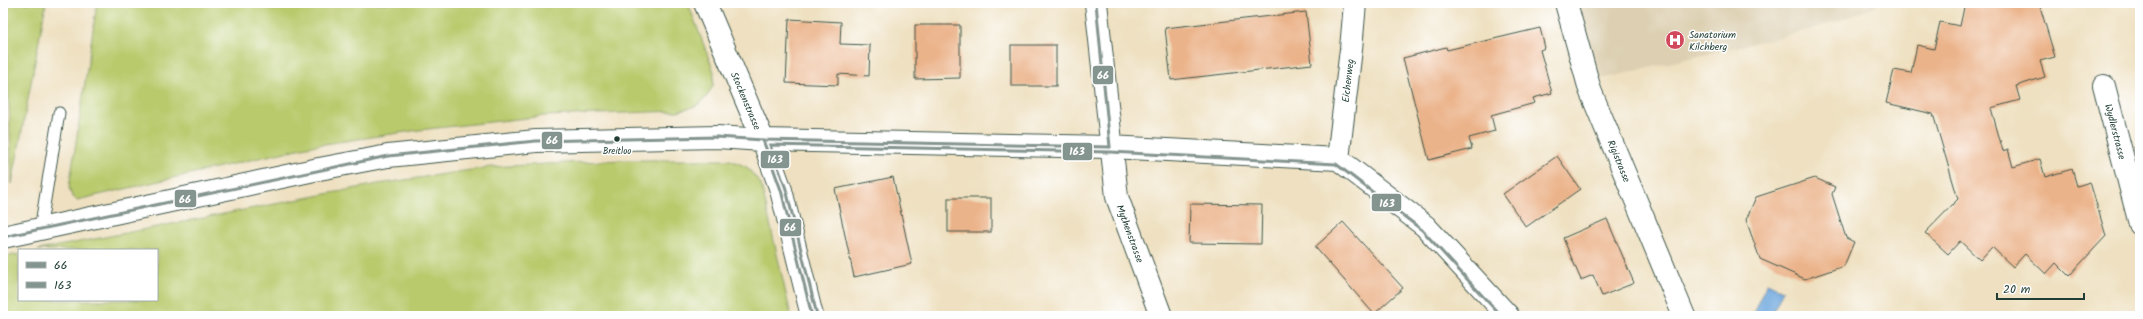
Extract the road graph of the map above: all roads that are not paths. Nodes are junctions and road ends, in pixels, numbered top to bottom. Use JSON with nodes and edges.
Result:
{"nodes":[{"id":1,"x":705,"y":3,"type":"edge"},
{"id":2,"x":1096,"y":3,"type":"edge"},
{"id":3,"x":1355,"y":3,"type":"edge"},
{"id":4,"x":1566,"y":3,"type":"edge"},
{"id":5,"x":2104,"y":86,"type":"dead end"},
{"id":6,"x":59,"y":113,"type":"dead end"},
{"id":7,"x":763,"y":140,"type":"junction"},
{"id":8,"x":1110,"y":147,"type":"junction"},
{"id":9,"x":1338,"y":158,"type":"junction"},
{"id":10,"x":2140,"y":224,"type":"edge"},
{"id":11,"x":40,"y":230,"type":"junction"},
{"id":12,"x":3,"y":237,"type":"edge"},
{"id":13,"x":812,"y":316,"type":"edge"},
{"id":14,"x":1161,"y":316,"type":"edge"},
{"id":15,"x":1508,"y":316,"type":"edge"},
{"id":16,"x":1684,"y":316,"type":"edge"}],
"edges":[{"from":1,"to":7,"type":"street","name":"Stockenstrasse"},
{"from":2,"to":8,"type":"street","name":"Mythenstrasse"},
{"from":3,"to":9,"type":"street","name":"Eichenweg"},
{"from":4,"to":16,"type":"street","name":"Rigistrasse"},
{"from":5,"to":10,"type":"street","name":"Wydlerstrasse"},
{"from":6,"to":11,"type":"lane"},
{"from":7,"to":8,"type":"street"},
{"from":7,"to":11,"type":"street"},
{"from":7,"to":13,"type":"street","name":"Stockenstrasse"},
{"from":8,"to":9,"type":"street"},
{"from":8,"to":14,"type":"street","name":"Mythenstrasse"},
{"from":9,"to":15,"type":"street"},
{"from":11,"to":12,"type":"street"}]}
